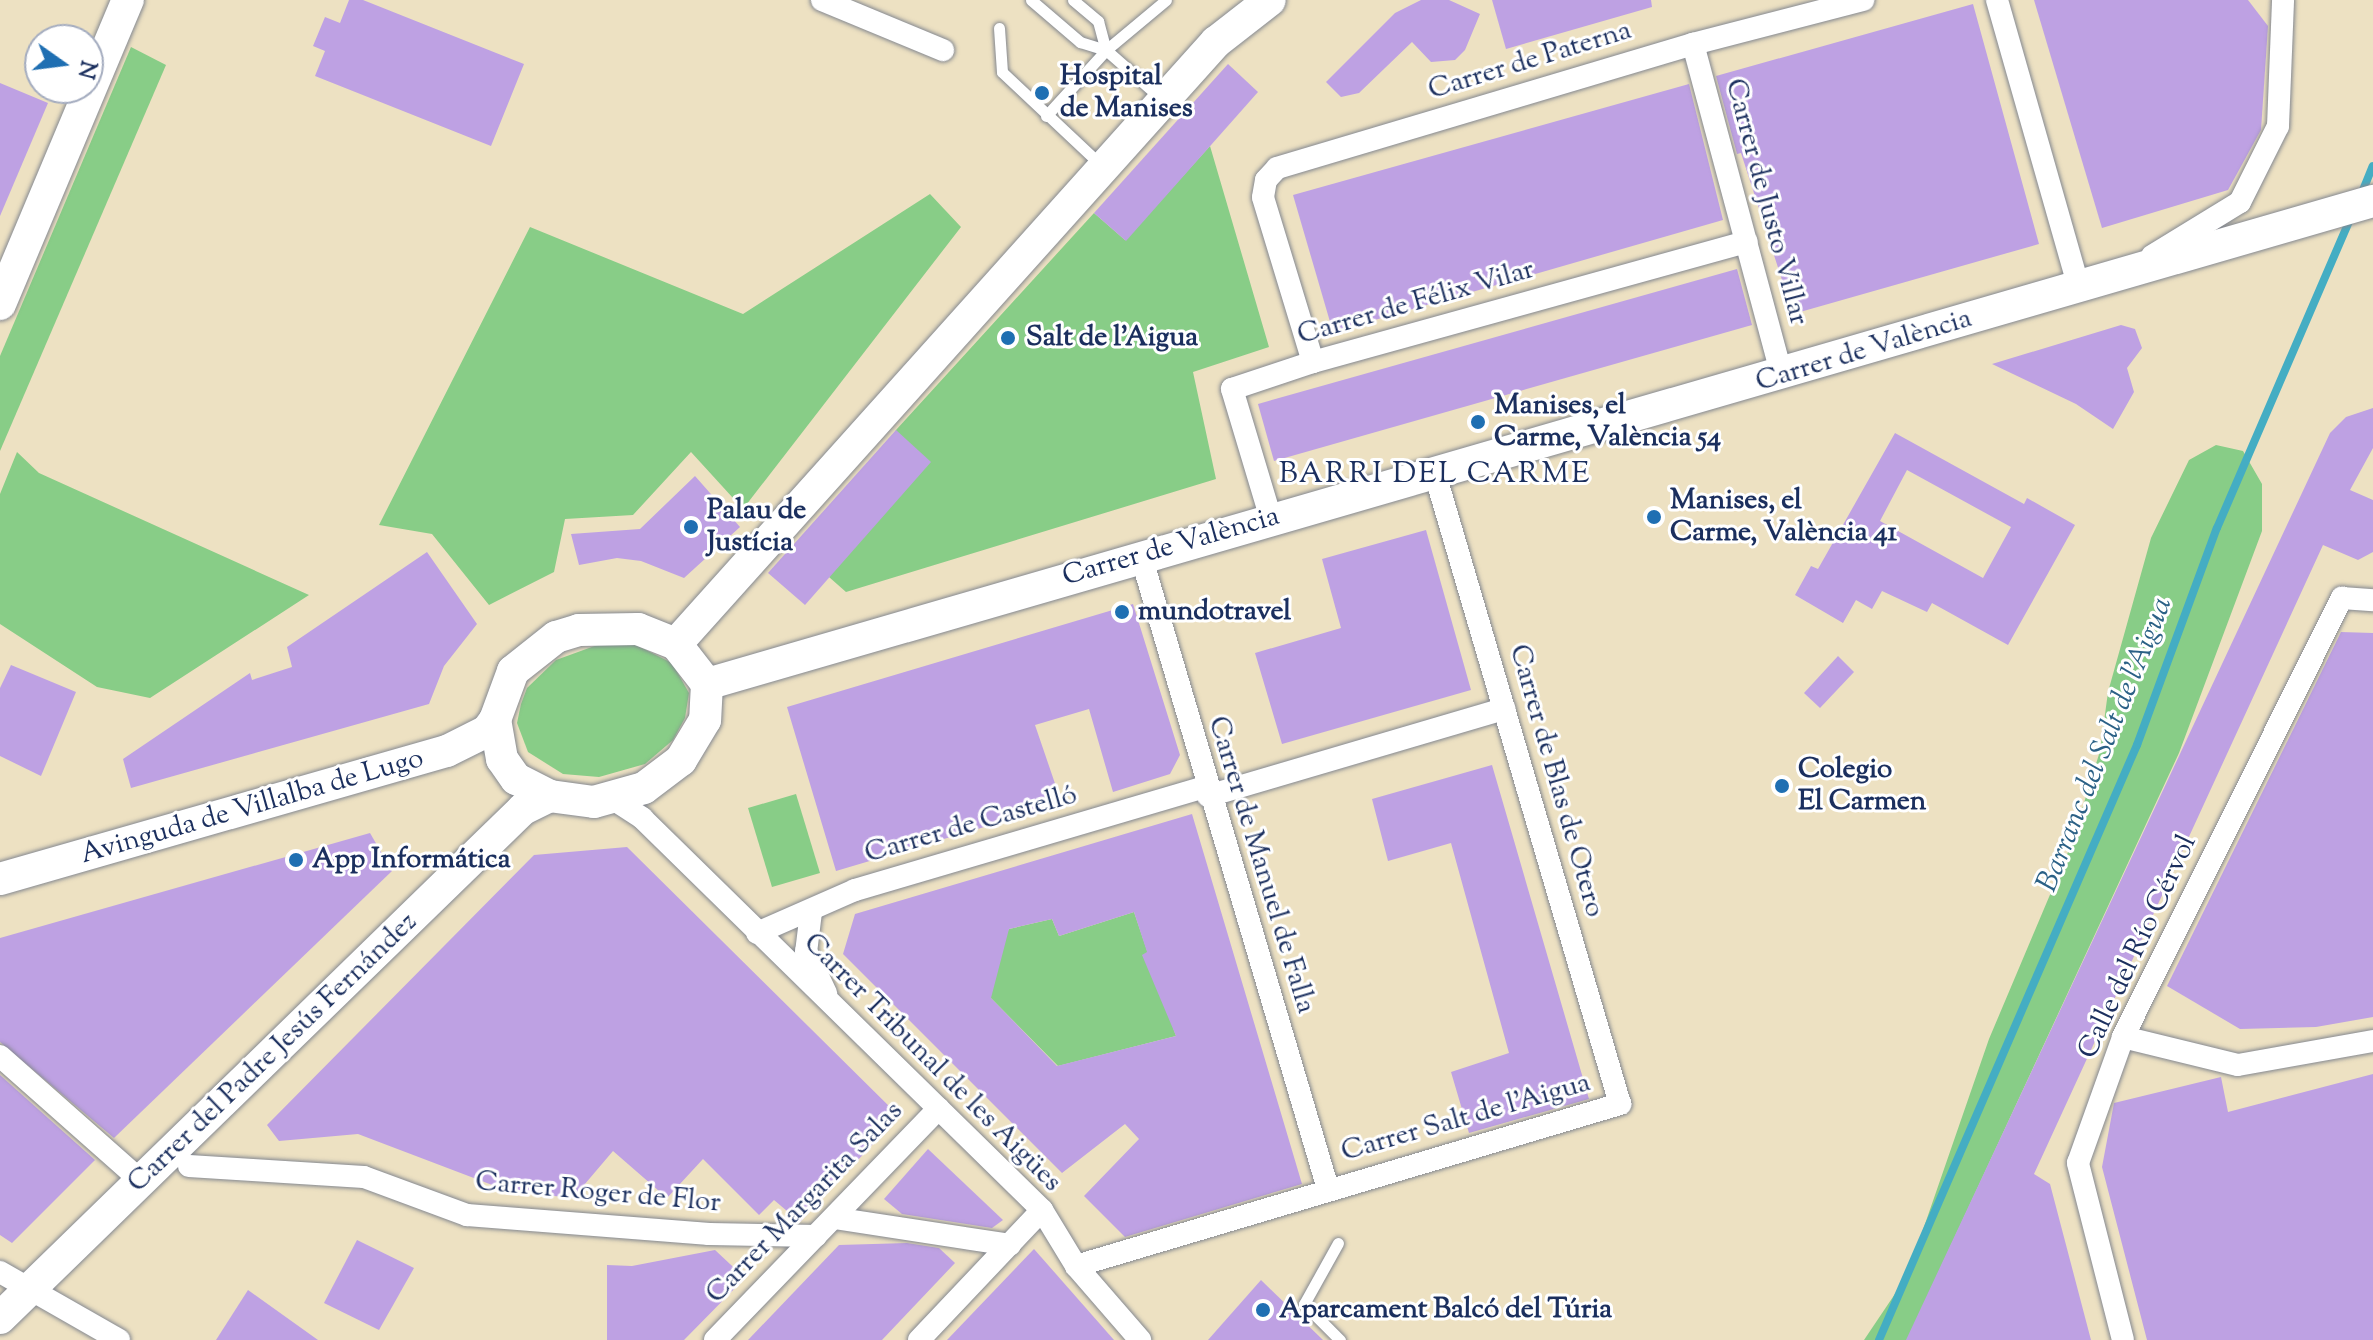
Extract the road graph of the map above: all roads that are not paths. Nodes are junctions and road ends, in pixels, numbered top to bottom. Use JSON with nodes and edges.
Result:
{"nodes":[{"id":1,"x":128,"y":0,"type":"edge"},
{"id":2,"x":822,"y":0,"type":"edge"},
{"id":3,"x":1031,"y":0,"type":"edge"},
{"id":4,"x":1073,"y":0,"type":"edge"},
{"id":5,"x":1166,"y":0,"type":"edge"},
{"id":6,"x":1270,"y":0,"type":"edge"},
{"id":7,"x":1863,"y":0,"type":"edge"},
{"id":8,"x":1997,"y":0,"type":"edge"},
{"id":9,"x":2283,"y":0,"type":"edge"},
{"id":10,"x":999,"y":28,"type":"dead end"},
{"id":11,"x":1693,"y":44,"type":"junction"},
{"id":12,"x":943,"y":50,"type":"dead end"},
{"id":13,"x":1106,"y":50,"type":"junction"},
{"id":14,"x":1163,"y":101,"type":"junction"},
{"id":15,"x":1046,"y":116,"type":"junction"},
{"id":16,"x":1103,"y":168,"type":"junction"},
{"id":17,"x":2373,"y":201,"type":"edge"},
{"id":18,"x":1747,"y":242,"type":"junction"},
{"id":19,"x":2129,"y":270,"type":"junction"},
{"id":20,"x":2079,"y":287,"type":"junction"},
{"id":21,"x":0,"y":304,"type":"edge"},
{"id":22,"x":1313,"y":362,"type":"junction"},
{"id":23,"x":1782,"y":375,"type":"junction"},
{"id":24,"x":1435,"y":474,"type":"junction"},
{"id":25,"x":1271,"y":519,"type":"junction"},
{"id":26,"x":1141,"y":556,"type":"junction"},
{"id":27,"x":2373,"y":600,"type":"edge"},
{"id":28,"x":676,"y":644,"type":"junction"},
{"id":29,"x":707,"y":684,"type":"junction"},
{"id":30,"x":1504,"y":709,"type":"junction"},
{"id":31,"x":495,"y":720,"type":"junction"},
{"id":32,"x":1207,"y":791,"type":"junction"},
{"id":33,"x":550,"y":796,"type":"junction"},
{"id":34,"x":613,"y":799,"type":"junction"},
{"id":35,"x":0,"y":879,"type":"edge"},
{"id":36,"x":811,"y":912,"type":"junction"},
{"id":37,"x":757,"y":933,"type":"junction"},
{"id":38,"x":832,"y":1005,"type":"junction"},
{"id":39,"x":2123,"y":1037,"type":"junction"},
{"id":40,"x":2373,"y":1041,"type":"edge"},
{"id":41,"x":0,"y":1056,"type":"edge"},
{"id":42,"x":1620,"y":1104,"type":"joint"},
{"id":43,"x":939,"y":1108,"type":"junction"},
{"id":44,"x":189,"y":1166,"type":"dead end"},
{"id":45,"x":134,"y":1188,"type":"junction"},
{"id":46,"x":1328,"y":1189,"type":"junction"},
{"id":47,"x":1042,"y":1210,"type":"junction"},
{"id":48,"x":834,"y":1218,"type":"junction"},
{"id":49,"x":816,"y":1236,"type":"junction"},
{"id":50,"x":1338,"y":1243,"type":"dead end"},
{"id":51,"x":1010,"y":1245,"type":"junction"},
{"id":52,"x":1076,"y":1266,"type":"junction"},
{"id":53,"x":0,"y":1272,"type":"edge"},
{"id":54,"x":28,"y":1291,"type":"junction"},
{"id":55,"x":0,"y":1318,"type":"edge"},
{"id":56,"x":119,"y":1340,"type":"edge"},
{"id":57,"x":715,"y":1340,"type":"edge"},
{"id":58,"x":919,"y":1340,"type":"edge"},
{"id":59,"x":1140,"y":1340,"type":"edge"},
{"id":60,"x":1340,"y":1340,"type":"edge"},
{"id":61,"x":2123,"y":1340,"type":"edge"}],
"edges":[{"from":1,"to":21,"type":"main road"},
{"from":2,"to":12,"type":"street"},
{"from":3,"to":13,"type":"lane"},
{"from":4,"to":13,"type":"lane"},
{"from":5,"to":13,"type":"lane"},
{"from":6,"to":14,"type":"main road"},
{"from":7,"to":11,"type":"street","name":"Carrer de Paterna"},
{"from":8,"to":20,"type":"street"},
{"from":9,"to":19,"type":"street"},
{"from":10,"to":15,"type":"lane"},
{"from":11,"to":18,"type":"street","name":"Carrer de Justo Villar"},
{"from":11,"to":22,"type":"street","name":"Carrer de Paterna"},
{"from":13,"to":14,"type":"lane"},
{"from":13,"to":15,"type":"lane"},
{"from":14,"to":16,"type":"main road"},
{"from":15,"to":16,"type":"lane"},
{"from":16,"to":28,"type":"main road"},
{"from":17,"to":19,"type":"main road","name":"Carrer de València"},
{"from":18,"to":22,"type":"street","name":"Carrer de Félix Vilar"},
{"from":18,"to":23,"type":"street","name":"Carrer de Justo Villar"},
{"from":19,"to":20,"type":"main road","name":"Carrer de València"},
{"from":20,"to":23,"type":"main road","name":"Carrer de València"},
{"from":22,"to":25,"type":"street","name":"Carrer de Félix Vilar"},
{"from":23,"to":24,"type":"main road","name":"Carrer de València"},
{"from":24,"to":25,"type":"main road","name":"Carrer de València"},
{"from":24,"to":30,"type":"street","name":"Carrer de Blas de Otero"},
{"from":25,"to":26,"type":"main road","name":"Carrer de València"},
{"from":26,"to":29,"type":"main road","name":"Carrer de València"},
{"from":26,"to":32,"type":"street","name":"Carrer de Manuel de Falla"},
{"from":27,"to":39,"type":"street","name":"Calle del Río Cérvol"},
{"from":28,"to":29,"type":"main road"},
{"from":28,"to":31,"type":"main road"},
{"from":29,"to":34,"type":"main road"},
{"from":30,"to":32,"type":"street","name":"Carrer de Castelló"},
{"from":30,"to":42,"type":"street","name":"Carrer de Blas de Otero"},
{"from":31,"to":33,"type":"main road"},
{"from":31,"to":35,"type":"main road","name":"Avinguda de Villalba de Lugo"},
{"from":32,"to":36,"type":"street","name":"Carrer de Castelló"},
{"from":32,"to":46,"type":"street","name":"Carrer de Manuel de Falla"},
{"from":33,"to":34,"type":"main road"},
{"from":33,"to":45,"type":"main road","name":"Carrer del Padre Jesús Fernández"},
{"from":34,"to":37,"type":"street","name":"Carrer Tribunal de les Aigües"},
{"from":36,"to":37,"type":"street","name":"Carrer de Castelló"},
{"from":36,"to":38,"type":"street"},
{"from":37,"to":38,"type":"street","name":"Carrer Tribunal de les Aigües"},
{"from":38,"to":43,"type":"street","name":"Carrer Tribunal de les Aigües"},
{"from":39,"to":40,"type":"street"},
{"from":39,"to":61,"type":"street","name":"Calle del Río Cérvol"},
{"from":41,"to":45,"type":"street"},
{"from":42,"to":46,"type":"street","name":"Carrer Salt de l'Aigua"},
{"from":43,"to":47,"type":"street","name":"Carrer Tribunal de les Aigües"},
{"from":43,"to":48,"type":"street","name":"Carrer Margarita Salas"},
{"from":44,"to":49,"type":"street","name":"Carrer Roger de Flor"},
{"from":45,"to":54,"type":"main road","name":"Carrer del Padre Jesús Fernández"},
{"from":46,"to":52,"type":"street"},
{"from":47,"to":51,"type":"street"},
{"from":47,"to":52,"type":"street","name":"Carrer Tribunal de les Aigües"},
{"from":48,"to":49,"type":"street","name":"Carrer Margarita Salas"},
{"from":48,"to":51,"type":"street"},
{"from":49,"to":57,"type":"street","name":"Carrer Margarita Salas"},
{"from":50,"to":60,"type":"lane"},
{"from":51,"to":58,"type":"street"},
{"from":52,"to":59,"type":"street","name":"Carrer Tribunal de les Aigües"},
{"from":53,"to":54,"type":"street"},
{"from":54,"to":55,"type":"main road","name":"Carrer del Padre Jesús Fernández"},
{"from":54,"to":56,"type":"street"}]}
